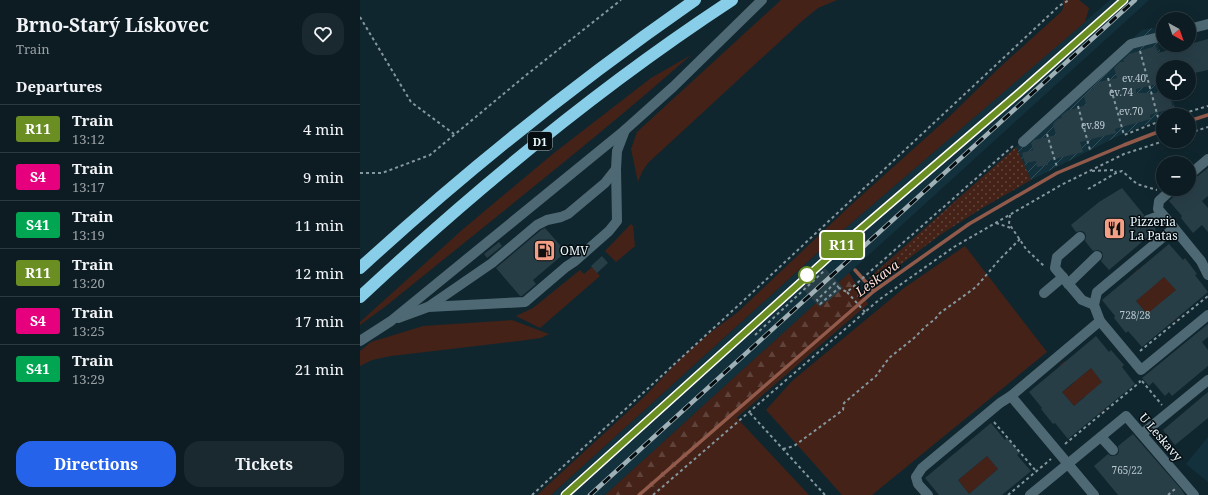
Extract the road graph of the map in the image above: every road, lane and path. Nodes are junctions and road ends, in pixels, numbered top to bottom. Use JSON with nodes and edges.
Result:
{"nodes":[{"id":1,"x":621,"y":0,"type":"edge"},
{"id":2,"x":694,"y":0,"type":"edge"},
{"id":3,"x":732,"y":0,"type":"edge"},
{"id":4,"x":762,"y":0,"type":"edge"},
{"id":5,"x":1069,"y":0,"type":"edge"},
{"id":6,"x":360,"y":17,"type":"edge"},
{"id":7,"x":1208,"y":24,"type":"edge"},
{"id":8,"x":1196,"y":27,"type":"edge"},
{"id":9,"x":1156,"y":38,"type":"edge"},
{"id":10,"x":1134,"y":43,"type":"junction"},
{"id":11,"x":1105,"y":68,"type":"junction"},
{"id":12,"x":1075,"y":95,"type":"junction"},
{"id":13,"x":1208,"y":106,"type":"edge"},
{"id":14,"x":1196,"y":110,"type":"edge"},
{"id":15,"x":1156,"y":112,"type":"edge"},
{"id":16,"x":1156,"y":122,"type":"edge"},
{"id":17,"x":1044,"y":123,"type":"junction"},
{"id":18,"x":1208,"y":127,"type":"edge"},
{"id":19,"x":624,"y":130,"type":"junction"},
{"id":20,"x":1196,"y":131,"type":"edge"},
{"id":21,"x":454,"y":135,"type":"junction"},
{"id":22,"x":1020,"y":142,"type":"joint"},
{"id":23,"x":1156,"y":144,"type":"edge"},
{"id":24,"x":1090,"y":150,"type":"dead end"},
{"id":25,"x":1208,"y":159,"type":"edge"},
{"id":26,"x":1057,"y":167,"type":"dead end"},
{"id":27,"x":616,"y":169,"type":"junction"},
{"id":28,"x":1196,"y":169,"type":"edge"},
{"id":29,"x":1091,"y":170,"type":"junction"},
{"id":30,"x":360,"y":173,"type":"edge"},
{"id":31,"x":1116,"y":173,"type":"junction"},
{"id":32,"x":1088,"y":189,"type":"dead end"},
{"id":33,"x":1156,"y":189,"type":"edge"},
{"id":34,"x":1164,"y":196,"type":"edge"},
{"id":35,"x":1010,"y":215,"type":"junction"},
{"id":36,"x":1162,"y":215,"type":"junction"},
{"id":37,"x":1148,"y":220,"type":"dead end"},
{"id":38,"x":995,"y":223,"type":"junction"},
{"id":39,"x":1012,"y":228,"type":"junction"},
{"id":40,"x":1174,"y":228,"type":"junction"},
{"id":41,"x":1080,"y":237,"type":"dead end"},
{"id":42,"x":1020,"y":238,"type":"junction"},
{"id":43,"x":1097,"y":256,"type":"dead end"},
{"id":44,"x":1205,"y":258,"type":"edge"},
{"id":45,"x":360,"y":268,"type":"edge"},
{"id":46,"x":824,"y":271,"type":"dead end"},
{"id":47,"x":1208,"y":275,"type":"edge"},
{"id":48,"x":1063,"y":281,"type":"junction"},
{"id":49,"x":839,"y":288,"type":"junction"},
{"id":50,"x":847,"y":292,"type":"junction"},
{"id":51,"x":1044,"y":293,"type":"dead end"},
{"id":52,"x":1208,"y":296,"type":"edge"},
{"id":53,"x":360,"y":297,"type":"edge"},
{"id":54,"x":1094,"y":305,"type":"junction"},
{"id":55,"x":428,"y":307,"type":"junction"},
{"id":56,"x":865,"y":312,"type":"junction"},
{"id":57,"x":1208,"y":315,"type":"edge"},
{"id":58,"x":391,"y":321,"type":"junction"},
{"id":59,"x":1100,"y":321,"type":"junction"},
{"id":60,"x":755,"y":335,"type":"dead end"},
{"id":61,"x":360,"y":341,"type":"edge"},
{"id":62,"x":1136,"y":346,"type":"dead end"},
{"id":63,"x":1135,"y":376,"type":"dead end"},
{"id":64,"x":1208,"y":380,"type":"edge"},
{"id":65,"x":1142,"y":381,"type":"dead end"},
{"id":66,"x":1011,"y":396,"type":"junction"},
{"id":67,"x":1158,"y":400,"type":"dead end"},
{"id":68,"x":750,"y":413,"type":"junction"},
{"id":69,"x":993,"y":420,"type":"dead end"},
{"id":70,"x":1142,"y":434,"type":"junction"},
{"id":71,"x":1101,"y":437,"type":"junction"},
{"id":72,"x":783,"y":449,"type":"junction"},
{"id":73,"x":1060,"y":449,"type":"junction"},
{"id":74,"x":1113,"y":450,"type":"dead end"},
{"id":75,"x":1068,"y":464,"type":"junction"},
{"id":76,"x":1036,"y":471,"type":"junction"},
{"id":77,"x":532,"y":495,"type":"edge"},
{"id":78,"x":653,"y":495,"type":"edge"},
{"id":79,"x":825,"y":495,"type":"edge"},
{"id":80,"x":928,"y":495,"type":"edge"},
{"id":81,"x":1008,"y":495,"type":"edge"},
{"id":82,"x":1030,"y":495,"type":"edge"},
{"id":83,"x":1094,"y":495,"type":"edge"},
{"id":84,"x":1194,"y":495,"type":"edge"}],
"edges":[{"from":1,"to":21,"type":"path"},
{"from":2,"to":45,"type":"highway","number":"D1"},
{"from":3,"to":53,"type":"highway","number":"D1"},
{"from":4,"to":19,"type":"street"},
{"from":5,"to":77,"type":"path"},
{"from":6,"to":21,"type":"path"},
{"from":7,"to":8,"type":"street"},
{"from":9,"to":10,"type":"street"},
{"from":10,"to":11,"type":"street"},
{"from":10,"to":15,"type":"path"},
{"from":11,"to":12,"type":"street"},
{"from":11,"to":16,"type":"path"},
{"from":12,"to":17,"type":"street"},
{"from":12,"to":24,"type":"path"},
{"from":13,"to":14,"type":"path"},
{"from":17,"to":22,"type":"street"},
{"from":17,"to":26,"type":"path"},
{"from":18,"to":20,"type":"path"},
{"from":19,"to":27,"type":"street"},
{"from":19,"to":58,"type":"street"},
{"from":21,"to":30,"type":"path"},
{"from":22,"to":50,"type":"path"},
{"from":23,"to":29,"type":"path"},
{"from":25,"to":28,"type":"street"},
{"from":27,"to":55,"type":"street"},
{"from":27,"to":55,"type":"street"},
{"from":29,"to":31,"type":"path"},
{"from":29,"to":35,"type":"path"},
{"from":31,"to":32,"type":"path"},
{"from":31,"to":33,"type":"path"},
{"from":34,"to":36,"type":"street"},
{"from":35,"to":38,"type":"path"},
{"from":35,"to":39,"type":"path"},
{"from":36,"to":37,"type":"street"},
{"from":36,"to":40,"type":"street"},
{"from":38,"to":39,"type":"path"},
{"from":38,"to":56,"type":"path"},
{"from":39,"to":42,"type":"path"},
{"from":40,"to":44,"type":"street"},
{"from":40,"to":54,"type":"street"},
{"from":41,"to":48,"type":"street"},
{"from":42,"to":48,"type":"path"},
{"from":42,"to":72,"type":"path"},
{"from":43,"to":48,"type":"street"},
{"from":44,"to":47,"type":"street"},
{"from":46,"to":60,"type":"path"},
{"from":48,"to":51,"type":"street"},
{"from":48,"to":54,"type":"street"},
{"from":49,"to":49,"type":"path"},
{"from":49,"to":50,"type":"path"},
{"from":50,"to":56,"type":"path"},
{"from":52,"to":62,"type":"path"},
{"from":54,"to":59,"type":"street"},
{"from":55,"to":58,"type":"street"},
{"from":56,"to":68,"type":"path"},
{"from":57,"to":59,"type":"street"},
{"from":58,"to":61,"type":"street"},
{"from":59,"to":66,"type":"street"},
{"from":63,"to":73,"type":"path"},
{"from":64,"to":70,"type":"street"},
{"from":65,"to":67,"type":"path"},
{"from":66,"to":73,"type":"street"},
{"from":66,"to":80,"type":"street"},
{"from":68,"to":72,"type":"path"},
{"from":68,"to":78,"type":"path"},
{"from":69,"to":76,"type":"path"},
{"from":70,"to":71,"type":"street","name":"U Leskavy"},
{"from":70,"to":84,"type":"street","name":"U Leskavy"},
{"from":71,"to":74,"type":"street"},
{"from":71,"to":75,"type":"street","name":"U Leskavy"},
{"from":72,"to":79,"type":"path"},
{"from":73,"to":75,"type":"street"},
{"from":73,"to":76,"type":"path"},
{"from":75,"to":82,"type":"street","name":"U Leskavy"},
{"from":75,"to":83,"type":"street"},
{"from":76,"to":81,"type":"path"}]}
